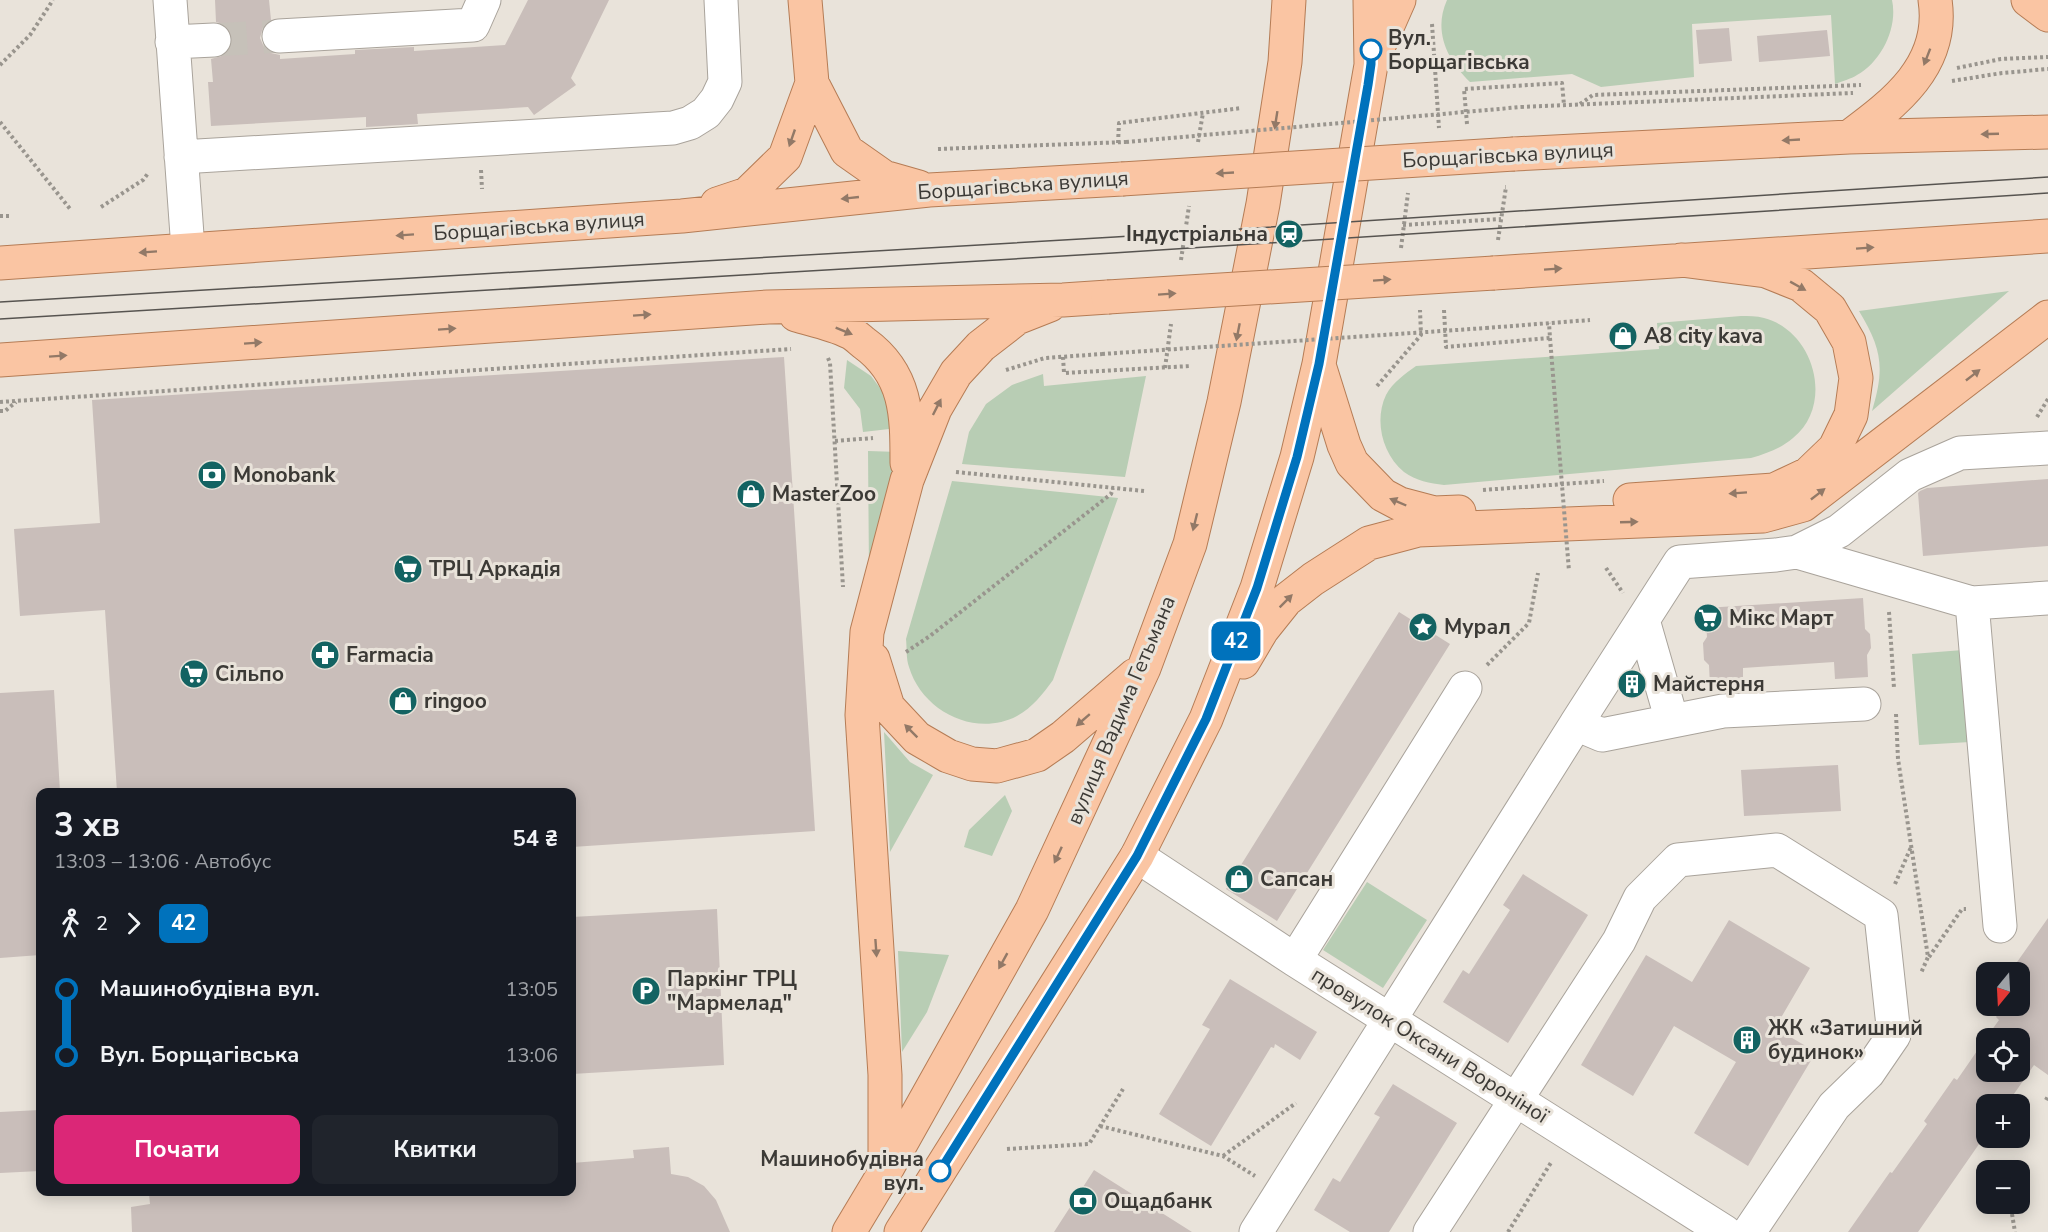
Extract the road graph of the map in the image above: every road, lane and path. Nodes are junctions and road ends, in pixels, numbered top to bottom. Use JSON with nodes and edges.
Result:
{"nodes":[{"id":1,"x":53,"y":0,"type":"edge"},
{"id":2,"x":170,"y":0,"type":"edge"},
{"id":3,"x":484,"y":0,"type":"edge"},
{"id":4,"x":721,"y":0,"type":"edge"},
{"id":5,"x":805,"y":0,"type":"edge"},
{"id":6,"x":1289,"y":0,"type":"edge"},
{"id":7,"x":1370,"y":0,"type":"edge"},
{"id":8,"x":1399,"y":0,"type":"edge"},
{"id":9,"x":1935,"y":0,"type":"edge"},
{"id":10,"x":2028,"y":0,"type":"edge"},
{"id":11,"x":2048,"y":15,"type":"edge"},
{"id":12,"x":1432,"y":24,"type":"dead end"},
{"id":13,"x":279,"y":36,"type":"tunnel mouth"},
{"id":14,"x":214,"y":40,"type":"tunnel mouth"},
{"id":15,"x":172,"y":42,"type":"junction"},
{"id":16,"x":2048,"y":57,"type":"edge"},
{"id":17,"x":1371,"y":64,"type":"junction"},
{"id":18,"x":0,"y":65,"type":"edge"},
{"id":19,"x":2048,"y":69,"type":"edge"},
{"id":20,"x":1917,"y":75,"type":"junction"},
{"id":21,"x":1952,"y":81,"type":"dead end"},
{"id":22,"x":812,"y":83,"type":"junction"},
{"id":23,"x":1866,"y":85,"type":"dead end"},
{"id":24,"x":1835,"y":94,"type":"dead end"},
{"id":25,"x":1437,"y":104,"type":"dead end"},
{"id":26,"x":1580,"y":104,"type":"junction"},
{"id":27,"x":1564,"y":105,"type":"junction"},
{"id":28,"x":1242,"y":108,"type":"dead end"},
{"id":29,"x":1203,"y":112,"type":"junction"},
{"id":30,"x":0,"y":122,"type":"edge"},
{"id":31,"x":1467,"y":129,"type":"dead end"},
{"id":32,"x":2048,"y":132,"type":"edge"},
{"id":33,"x":1849,"y":137,"type":"junction"},
{"id":34,"x":1118,"y":143,"type":"junction"},
{"id":35,"x":181,"y":146,"type":"junction"},
{"id":36,"x":1197,"y":147,"type":"dead end"},
{"id":37,"x":938,"y":149,"type":"dead end"},
{"id":38,"x":1409,"y":183,"type":"dead end"},
{"id":39,"x":1506,"y":187,"type":"dead end"},
{"id":40,"x":929,"y":190,"type":"junction"},
{"id":41,"x":1189,"y":206,"type":"dead end"},
{"id":42,"x":101,"y":207,"type":"dead end"},
{"id":43,"x":71,"y":210,"type":"dead end"},
{"id":44,"x":0,"y":216,"type":"edge"},
{"id":45,"x":9,"y":216,"type":"dead end"},
{"id":46,"x":682,"y":216,"type":"junction"},
{"id":47,"x":1501,"y":219,"type":"junction"},
{"id":48,"x":1403,"y":225,"type":"junction"},
{"id":49,"x":2048,"y":236,"type":"edge"},
{"id":50,"x":188,"y":249,"type":"junction"},
{"id":51,"x":1399,"y":257,"type":"dead end"},
{"id":52,"x":1681,"y":260,"type":"junction"},
{"id":53,"x":1495,"y":261,"type":"junction"},
{"id":54,"x":0,"y":263,"type":"edge"},
{"id":55,"x":1180,"y":264,"type":"dead end"},
{"id":56,"x":1063,"y":300,"type":"junction"},
{"id":57,"x":768,"y":306,"type":"junction"},
{"id":58,"x":1444,"y":306,"type":"dead end"},
{"id":59,"x":2048,"y":317,"type":"edge"},
{"id":60,"x":1590,"y":320,"type":"dead end"},
{"id":61,"x":1172,"y":322,"type":"dead end"},
{"id":62,"x":1549,"y":323,"type":"junction"},
{"id":63,"x":1422,"y":335,"type":"dead end"},
{"id":64,"x":1550,"y":338,"type":"junction"},
{"id":65,"x":793,"y":349,"type":"dead end"},
{"id":66,"x":1063,"y":357,"type":"junction"},
{"id":67,"x":0,"y":360,"type":"edge"},
{"id":68,"x":1319,"y":364,"type":"junction"},
{"id":69,"x":1191,"y":366,"type":"dead end"},
{"id":70,"x":1165,"y":368,"type":"junction"},
{"id":71,"x":998,"y":376,"type":"dead end"},
{"id":72,"x":1377,"y":386,"type":"dead end"},
{"id":73,"x":16,"y":401,"type":"junction"},
{"id":74,"x":0,"y":402,"type":"edge"},
{"id":75,"x":0,"y":411,"type":"edge"},
{"id":76,"x":873,"y":438,"type":"dead end"},
{"id":77,"x":835,"y":441,"type":"dead end"},
{"id":78,"x":2048,"y":448,"type":"edge"},
{"id":79,"x":956,"y":472,"type":"dead end"},
{"id":80,"x":907,"y":480,"type":"junction"},
{"id":81,"x":1609,"y":480,"type":"dead end"},
{"id":82,"x":1113,"y":488,"type":"junction"},
{"id":83,"x":1478,"y":490,"type":"dead end"},
{"id":84,"x":1144,"y":491,"type":"dead end"},
{"id":85,"x":1797,"y":552,"type":"junction"},
{"id":86,"x":1569,"y":571,"type":"dead end"},
{"id":87,"x":1538,"y":573,"type":"dead end"},
{"id":88,"x":1887,"y":578,"type":"junction"},
{"id":89,"x":2048,"y":598,"type":"edge"},
{"id":90,"x":1972,"y":603,"type":"junction"},
{"id":91,"x":1643,"y":620,"type":"junction"},
{"id":92,"x":867,"y":632,"type":"junction"},
{"id":93,"x":897,"y":658,"type":"dead end"},
{"id":94,"x":1144,"y":668,"type":"junction"},
{"id":95,"x":1465,"y":688,"type":"joint"},
{"id":96,"x":1894,"y":691,"type":"dead end"},
{"id":97,"x":1864,"y":704,"type":"dead end"},
{"id":98,"x":1896,"y":713,"type":"dead end"},
{"id":99,"x":1206,"y":719,"type":"junction"},
{"id":100,"x":1672,"y":721,"type":"junction"},
{"id":101,"x":1576,"y":724,"type":"junction"},
{"id":102,"x":1911,"y":848,"type":"junction"},
{"id":103,"x":1137,"y":856,"type":"junction"},
{"id":104,"x":1962,"y":909,"type":"dead end"},
{"id":105,"x":1881,"y":915,"type":"junction"},
{"id":106,"x":2000,"y":926,"type":"dead end"},
{"id":107,"x":1928,"y":957,"type":"junction"},
{"id":108,"x":1295,"y":960,"type":"junction"},
{"id":109,"x":1920,"y":977,"type":"dead end"},
{"id":110,"x":1389,"y":1019,"type":"junction"},
{"id":111,"x":1123,"y":1089,"type":"dead end"},
{"id":112,"x":1515,"y":1099,"type":"junction"},
{"id":113,"x":1100,"y":1126,"type":"junction"},
{"id":114,"x":1007,"y":1149,"type":"dead end"},
{"id":115,"x":1556,"y":1155,"type":"dead end"},
{"id":116,"x":885,"y":1172,"type":"junction"},
{"id":117,"x":1281,"y":1192,"type":"junction"},
{"id":118,"x":2012,"y":1214,"type":"dead end"},
{"id":119,"x":849,"y":1232,"type":"edge"},
{"id":120,"x":901,"y":1232,"type":"edge"},
{"id":121,"x":1256,"y":1232,"type":"edge"},
{"id":122,"x":1430,"y":1232,"type":"edge"},
{"id":123,"x":1508,"y":1232,"type":"edge"},
{"id":124,"x":1725,"y":1232,"type":"edge"},
{"id":125,"x":1749,"y":1232,"type":"edge"},
{"id":126,"x":2015,"y":1232,"type":"edge"}],
"edges":[{"from":1,"to":18,"type":"path"},
{"from":2,"to":15,"type":"street"},
{"from":3,"to":13,"type":"street"},
{"from":4,"to":35,"type":"street"},
{"from":5,"to":22,"type":"main road"},
{"from":6,"to":94,"type":"main road","name":"вулиця Вадима Гетьмана","one_way":true},
{"from":7,"to":17,"type":"main road"},
{"from":8,"to":17,"type":"main road"},
{"from":9,"to":20,"type":"main road","one_way":true},
{"from":10,"to":11,"type":"main road"},
{"from":12,"to":25,"type":"path"},
{"from":14,"to":15,"type":"street"},
{"from":15,"to":35,"type":"street"},
{"from":16,"to":20,"type":"path"},
{"from":17,"to":68,"type":"main road"},
{"from":19,"to":21,"type":"path"},
{"from":20,"to":33,"type":"main road"},
{"from":22,"to":40,"type":"main road"},
{"from":22,"to":46,"type":"main road","one_way":true},
{"from":23,"to":26,"type":"path"},
{"from":24,"to":26,"type":"path"},
{"from":26,"to":27,"type":"path"},
{"from":27,"to":31,"type":"path"},
{"from":27,"to":34,"type":"path","bridge":true},
{"from":28,"to":29,"type":"path"},
{"from":29,"to":34,"type":"path"},
{"from":29,"to":36,"type":"path"},
{"from":30,"to":43,"type":"path"},
{"from":32,"to":33,"type":"main road","name":"Борщагівська вулиця","one_way":true},
{"from":33,"to":40,"type":"main road","name":"Борщагівська вулиця","one_way":true,"bridge":true},
{"from":34,"to":37,"type":"path"},
{"from":35,"to":42,"type":"path"},
{"from":35,"to":50,"type":"street"},
{"from":38,"to":48,"type":"path"},
{"from":39,"to":47,"type":"path"},
{"from":40,"to":46,"type":"main road","name":"Борщагівська вулиця","one_way":true},
{"from":41,"to":55,"type":"path"},
{"from":44,"to":45,"type":"path"},
{"from":46,"to":50,"type":"main road","name":"Борщагівська вулиця","one_way":true},
{"from":47,"to":48,"type":"path"},
{"from":47,"to":53,"type":"path"},
{"from":48,"to":51,"type":"path"},
{"from":52,"to":49,"type":"main road","one_way":true},
{"from":50,"to":54,"type":"main road","name":"Борщагівська вулиця","one_way":true},
{"from":53,"to":52,"type":"main road","one_way":true},
{"from":52,"to":68,"type":"main road","one_way":true},
{"from":56,"to":53,"type":"main road","one_way":true,"bridge":true},
{"from":56,"to":57,"type":"main road"},
{"from":80,"to":56,"type":"main road","one_way":true},
{"from":67,"to":57,"type":"main road","one_way":true},
{"from":57,"to":80,"type":"main road","one_way":true},
{"from":58,"to":64,"type":"path"},
{"from":99,"to":59,"type":"main road","one_way":true},
{"from":60,"to":62,"type":"path"},
{"from":61,"to":70,"type":"path"},
{"from":62,"to":64,"type":"path"},
{"from":62,"to":66,"type":"path","bridge":true},
{"from":63,"to":72,"type":"path"},
{"from":64,"to":86,"type":"path","bridge":true},
{"from":65,"to":73,"type":"path"},
{"from":66,"to":70,"type":"path"},
{"from":66,"to":71,"type":"path"},
{"from":68,"to":99,"type":"main road"},
{"from":69,"to":70,"type":"path"},
{"from":73,"to":74,"type":"path"},
{"from":73,"to":75,"type":"path"},
{"from":76,"to":77,"type":"path"},
{"from":78,"to":85,"type":"street"},
{"from":79,"to":82,"type":"path"},
{"from":80,"to":92,"type":"main road"},
{"from":81,"to":83,"type":"path"},
{"from":82,"to":84,"type":"path"},
{"from":82,"to":93,"type":"path"},
{"from":85,"to":88,"type":"street"},
{"from":85,"to":91,"type":"street"},
{"from":87,"to":95,"type":"path"},
{"from":88,"to":90,"type":"street"},
{"from":88,"to":96,"type":"path"},
{"from":89,"to":90,"type":"street"},
{"from":90,"to":106,"type":"street"},
{"from":91,"to":100,"type":"street"},
{"from":91,"to":101,"type":"street"},
{"from":94,"to":92,"type":"main road","one_way":true},
{"from":92,"to":116,"type":"main road","one_way":true},
{"from":94,"to":116,"type":"main road","name":"вулиця Вадима Гетьмана","one_way":true},
{"from":95,"to":108,"type":"street"},
{"from":97,"to":100,"type":"street"},
{"from":98,"to":102,"type":"path"},
{"from":99,"to":103,"type":"main road"},
{"from":100,"to":101,"type":"street"},
{"from":101,"to":110,"type":"street"},
{"from":102,"to":105,"type":"path"},
{"from":102,"to":107,"type":"path"},
{"from":103,"to":108,"type":"street","name":"провулок Оксани Вороніної"},
{"from":103,"to":120,"type":"main road"},
{"from":104,"to":107,"type":"path"},
{"from":105,"to":112,"type":"street"},
{"from":105,"to":125,"type":"street"},
{"from":107,"to":109,"type":"path"},
{"from":108,"to":110,"type":"street","name":"провулок Оксани Вороніної"},
{"from":110,"to":112,"type":"street","name":"провулок Оксани Вороніної"},
{"from":110,"to":117,"type":"street"},
{"from":111,"to":113,"type":"path"},
{"from":112,"to":122,"type":"street"},
{"from":112,"to":124,"type":"street","name":"провулок Оксани Вороніної"},
{"from":113,"to":114,"type":"path"},
{"from":113,"to":117,"type":"path"},
{"from":115,"to":123,"type":"path"},
{"from":116,"to":119,"type":"main road","name":"вулиця Вадима Гетьмана"},
{"from":117,"to":121,"type":"street"},
{"from":118,"to":126,"type":"path"}]}
